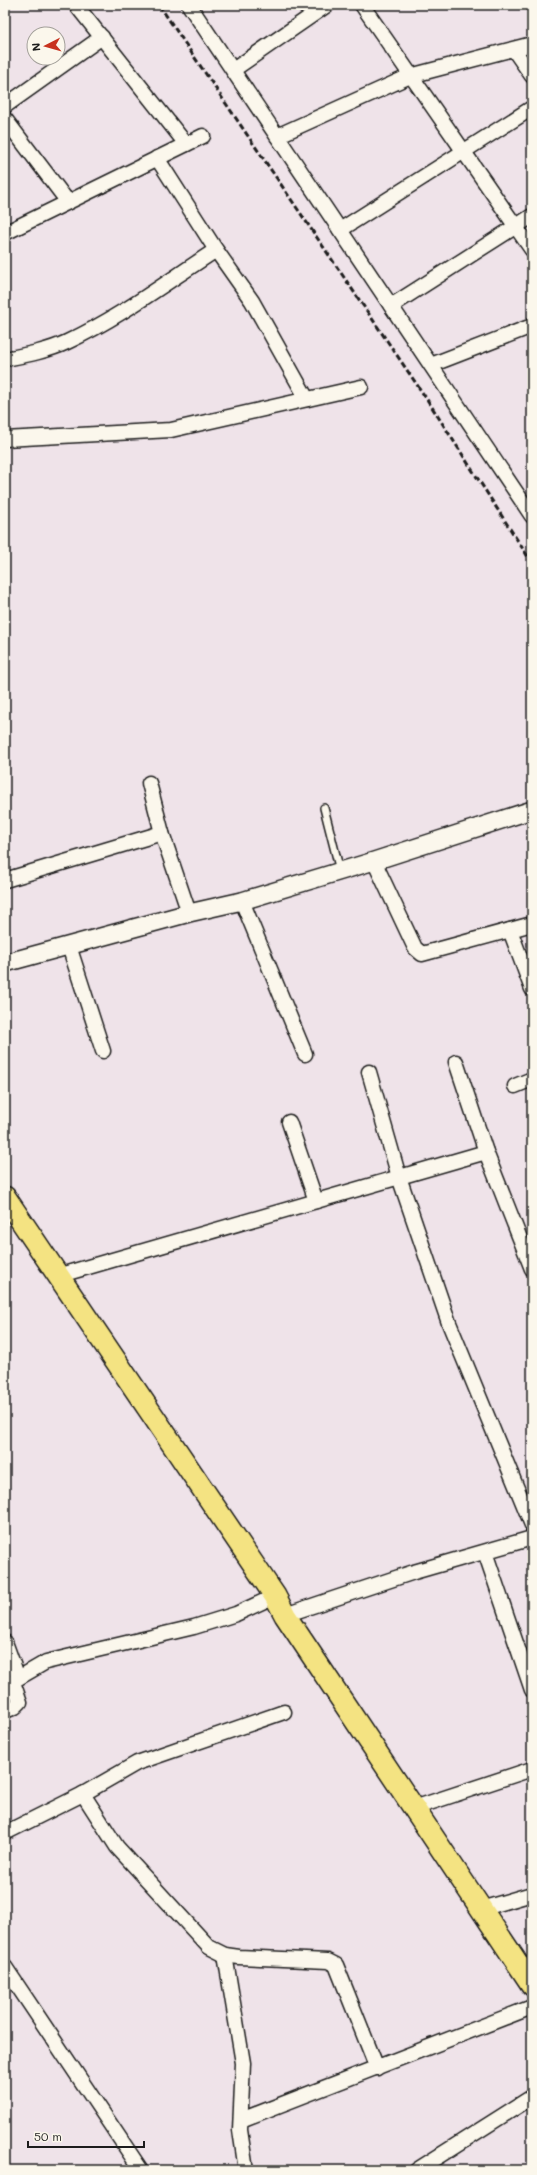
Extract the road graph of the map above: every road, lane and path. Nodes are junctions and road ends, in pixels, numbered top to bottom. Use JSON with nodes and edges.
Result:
{"nodes":[{"id":1,"x":76,"y":5,"type":"edge"},
{"id":2,"x":190,"y":5,"type":"edge"},
{"id":3,"x":327,"y":5,"type":"edge"},
{"id":4,"x":362,"y":5,"type":"edge"},
{"id":5,"x":102,"y":37,"type":"junction"},
{"id":6,"x":532,"y":44,"type":"edge"},
{"id":7,"x":514,"y":50,"type":"junction"},
{"id":8,"x":233,"y":70,"type":"junction"},
{"id":9,"x":410,"y":76,"type":"junction"},
{"id":10,"x":532,"y":76,"type":"edge"},
{"id":11,"x":5,"y":106,"type":"edge"},
{"id":12,"x":532,"y":108,"type":"edge"},
{"id":13,"x":5,"y":119,"type":"edge"},
{"id":14,"x":202,"y":136,"type":"dead end"},
{"id":15,"x":277,"y":136,"type":"junction"},
{"id":16,"x":186,"y":144,"type":"junction"},
{"id":17,"x":462,"y":151,"type":"junction"},
{"id":18,"x":157,"y":158,"type":"junction"},
{"id":19,"x":68,"y":202,"type":"junction"},
{"id":20,"x":532,"y":216,"type":"edge"},
{"id":21,"x":516,"y":228,"type":"junction"},
{"id":22,"x":340,"y":230,"type":"junction"},
{"id":23,"x":5,"y":233,"type":"edge"},
{"id":24,"x":216,"y":250,"type":"junction"},
{"id":25,"x":532,"y":250,"type":"edge"},
{"id":26,"x":391,"y":306,"type":"junction"},
{"id":27,"x":532,"y":326,"type":"edge"},
{"id":28,"x":5,"y":359,"type":"edge"},
{"id":29,"x":431,"y":365,"type":"junction"},
{"id":30,"x":361,"y":387,"type":"dead end"},
{"id":31,"x":307,"y":399,"type":"junction"},
{"id":32,"x":5,"y":439,"type":"edge"},
{"id":33,"x":532,"y":516,"type":"edge"},
{"id":34,"x":148,"y":783,"type":"dead end"},
{"id":35,"x":324,"y":808,"type":"dead end"},
{"id":36,"x":532,"y":810,"type":"edge"},
{"id":37,"x":162,"y":833,"type":"junction"},
{"id":38,"x":374,"y":861,"type":"junction"},
{"id":39,"x":340,"y":871,"type":"junction"},
{"id":40,"x":5,"y":880,"type":"edge"},
{"id":41,"x":242,"y":901,"type":"junction"},
{"id":42,"x":190,"y":913,"type":"junction"},
{"id":43,"x":532,"y":924,"type":"edge"},
{"id":44,"x":510,"y":930,"type":"junction"},
{"id":45,"x":69,"y":946,"type":"junction"},
{"id":46,"x":5,"y":963,"type":"edge"},
{"id":47,"x":532,"y":989,"type":"edge"},
{"id":48,"x":103,"y":1051,"type":"dead end"},
{"id":49,"x":305,"y":1054,"type":"dead end"},
{"id":50,"x":456,"y":1062,"type":"dead end"},
{"id":51,"x":369,"y":1072,"type":"dead end"},
{"id":52,"x":532,"y":1080,"type":"edge"},
{"id":53,"x":515,"y":1086,"type":"dead end"},
{"id":54,"x":289,"y":1122,"type":"dead end"},
{"id":55,"x":486,"y":1152,"type":"junction"},
{"id":56,"x":399,"y":1177,"type":"junction"},
{"id":57,"x":5,"y":1197,"type":"edge"},
{"id":58,"x":316,"y":1201,"type":"junction"},
{"id":59,"x":532,"y":1269,"type":"edge"},
{"id":60,"x":57,"y":1276,"type":"junction"},
{"id":61,"x":532,"y":1526,"type":"edge"},
{"id":62,"x":532,"y":1538,"type":"edge"},
{"id":63,"x":485,"y":1552,"type":"junction"},
{"id":64,"x":274,"y":1596,"type":"junction"},
{"id":65,"x":285,"y":1615,"type":"junction"},
{"id":66,"x":5,"y":1642,"type":"edge"},
{"id":67,"x":18,"y":1678,"type":"junction"},
{"id":68,"x":532,"y":1690,"type":"edge"},
{"id":69,"x":5,"y":1711,"type":"edge"},
{"id":70,"x":284,"y":1712,"type":"dead end"},
{"id":71,"x":532,"y":1769,"type":"edge"},
{"id":72,"x":83,"y":1794,"type":"junction"},
{"id":73,"x":414,"y":1808,"type":"junction"},
{"id":74,"x":5,"y":1834,"type":"edge"},
{"id":75,"x":532,"y":1894,"type":"edge"},
{"id":76,"x":481,"y":1909,"type":"junction"},
{"id":77,"x":225,"y":1955,"type":"junction"},
{"id":78,"x":5,"y":1967,"type":"edge"},
{"id":79,"x":529,"y":1974,"type":"edge"},
{"id":80,"x":532,"y":2007,"type":"edge"},
{"id":81,"x":377,"y":2068,"type":"junction"},
{"id":82,"x":532,"y":2097,"type":"edge"},
{"id":83,"x":241,"y":2120,"type":"junction"},
{"id":84,"x":142,"y":2170,"type":"edge"},
{"id":85,"x":246,"y":2170,"type":"edge"},
{"id":86,"x":416,"y":2170,"type":"edge"}],
"edges":[{"from":1,"to":5,"type":"street"},
{"from":2,"to":8,"type":"street"},
{"from":3,"to":8,"type":"street"},
{"from":4,"to":9,"type":"street"},
{"from":5,"to":11,"type":"street"},
{"from":5,"to":16,"type":"street"},
{"from":6,"to":7,"type":"street"},
{"from":7,"to":9,"type":"street"},
{"from":7,"to":10,"type":"street"},
{"from":8,"to":15,"type":"street"},
{"from":9,"to":15,"type":"street"},
{"from":9,"to":17,"type":"street"},
{"from":12,"to":17,"type":"street"},
{"from":13,"to":19,"type":"street"},
{"from":14,"to":16,"type":"street"},
{"from":15,"to":22,"type":"street"},
{"from":16,"to":18,"type":"street"},
{"from":17,"to":21,"type":"street"},
{"from":17,"to":22,"type":"street"},
{"from":18,"to":19,"type":"street"},
{"from":18,"to":24,"type":"street"},
{"from":19,"to":23,"type":"street"},
{"from":20,"to":21,"type":"street"},
{"from":21,"to":25,"type":"street"},
{"from":21,"to":26,"type":"street"},
{"from":22,"to":26,"type":"street"},
{"from":24,"to":28,"type":"street"},
{"from":24,"to":31,"type":"street"},
{"from":26,"to":29,"type":"street"},
{"from":27,"to":29,"type":"street"},
{"from":29,"to":33,"type":"street"},
{"from":30,"to":31,"type":"street"},
{"from":31,"to":32,"type":"street"},
{"from":34,"to":37,"type":"street"},
{"from":35,"to":39,"type":"lane"},
{"from":36,"to":38,"type":"street"},
{"from":37,"to":40,"type":"street"},
{"from":37,"to":42,"type":"street"},
{"from":38,"to":39,"type":"street"},
{"from":38,"to":44,"type":"street"},
{"from":39,"to":41,"type":"street"},
{"from":41,"to":42,"type":"street"},
{"from":41,"to":49,"type":"street"},
{"from":42,"to":45,"type":"street"},
{"from":43,"to":44,"type":"street"},
{"from":44,"to":47,"type":"street"},
{"from":45,"to":46,"type":"street"},
{"from":45,"to":48,"type":"street"},
{"from":50,"to":55,"type":"street"},
{"from":51,"to":56,"type":"street"},
{"from":52,"to":53,"type":"street"},
{"from":54,"to":58,"type":"street"},
{"from":55,"to":56,"type":"street"},
{"from":55,"to":59,"type":"street"},
{"from":56,"to":58,"type":"street"},
{"from":56,"to":61,"type":"street"},
{"from":57,"to":60,"type":"main road"},
{"from":58,"to":60,"type":"street"},
{"from":60,"to":64,"type":"main road"},
{"from":62,"to":63,"type":"street"},
{"from":63,"to":65,"type":"street"},
{"from":63,"to":68,"type":"street"},
{"from":64,"to":65,"type":"main road"},
{"from":64,"to":67,"type":"street"},
{"from":65,"to":73,"type":"main road"},
{"from":66,"to":67,"type":"street"},
{"from":67,"to":69,"type":"street"},
{"from":70,"to":72,"type":"street"},
{"from":71,"to":73,"type":"street"},
{"from":72,"to":74,"type":"street"},
{"from":72,"to":77,"type":"street"},
{"from":73,"to":76,"type":"main road"},
{"from":75,"to":76,"type":"street"},
{"from":76,"to":79,"type":"main road"},
{"from":77,"to":81,"type":"street"},
{"from":77,"to":83,"type":"street"},
{"from":78,"to":84,"type":"street"},
{"from":80,"to":81,"type":"street"},
{"from":81,"to":83,"type":"street"},
{"from":82,"to":86,"type":"street"},
{"from":83,"to":85,"type":"street"}]}
